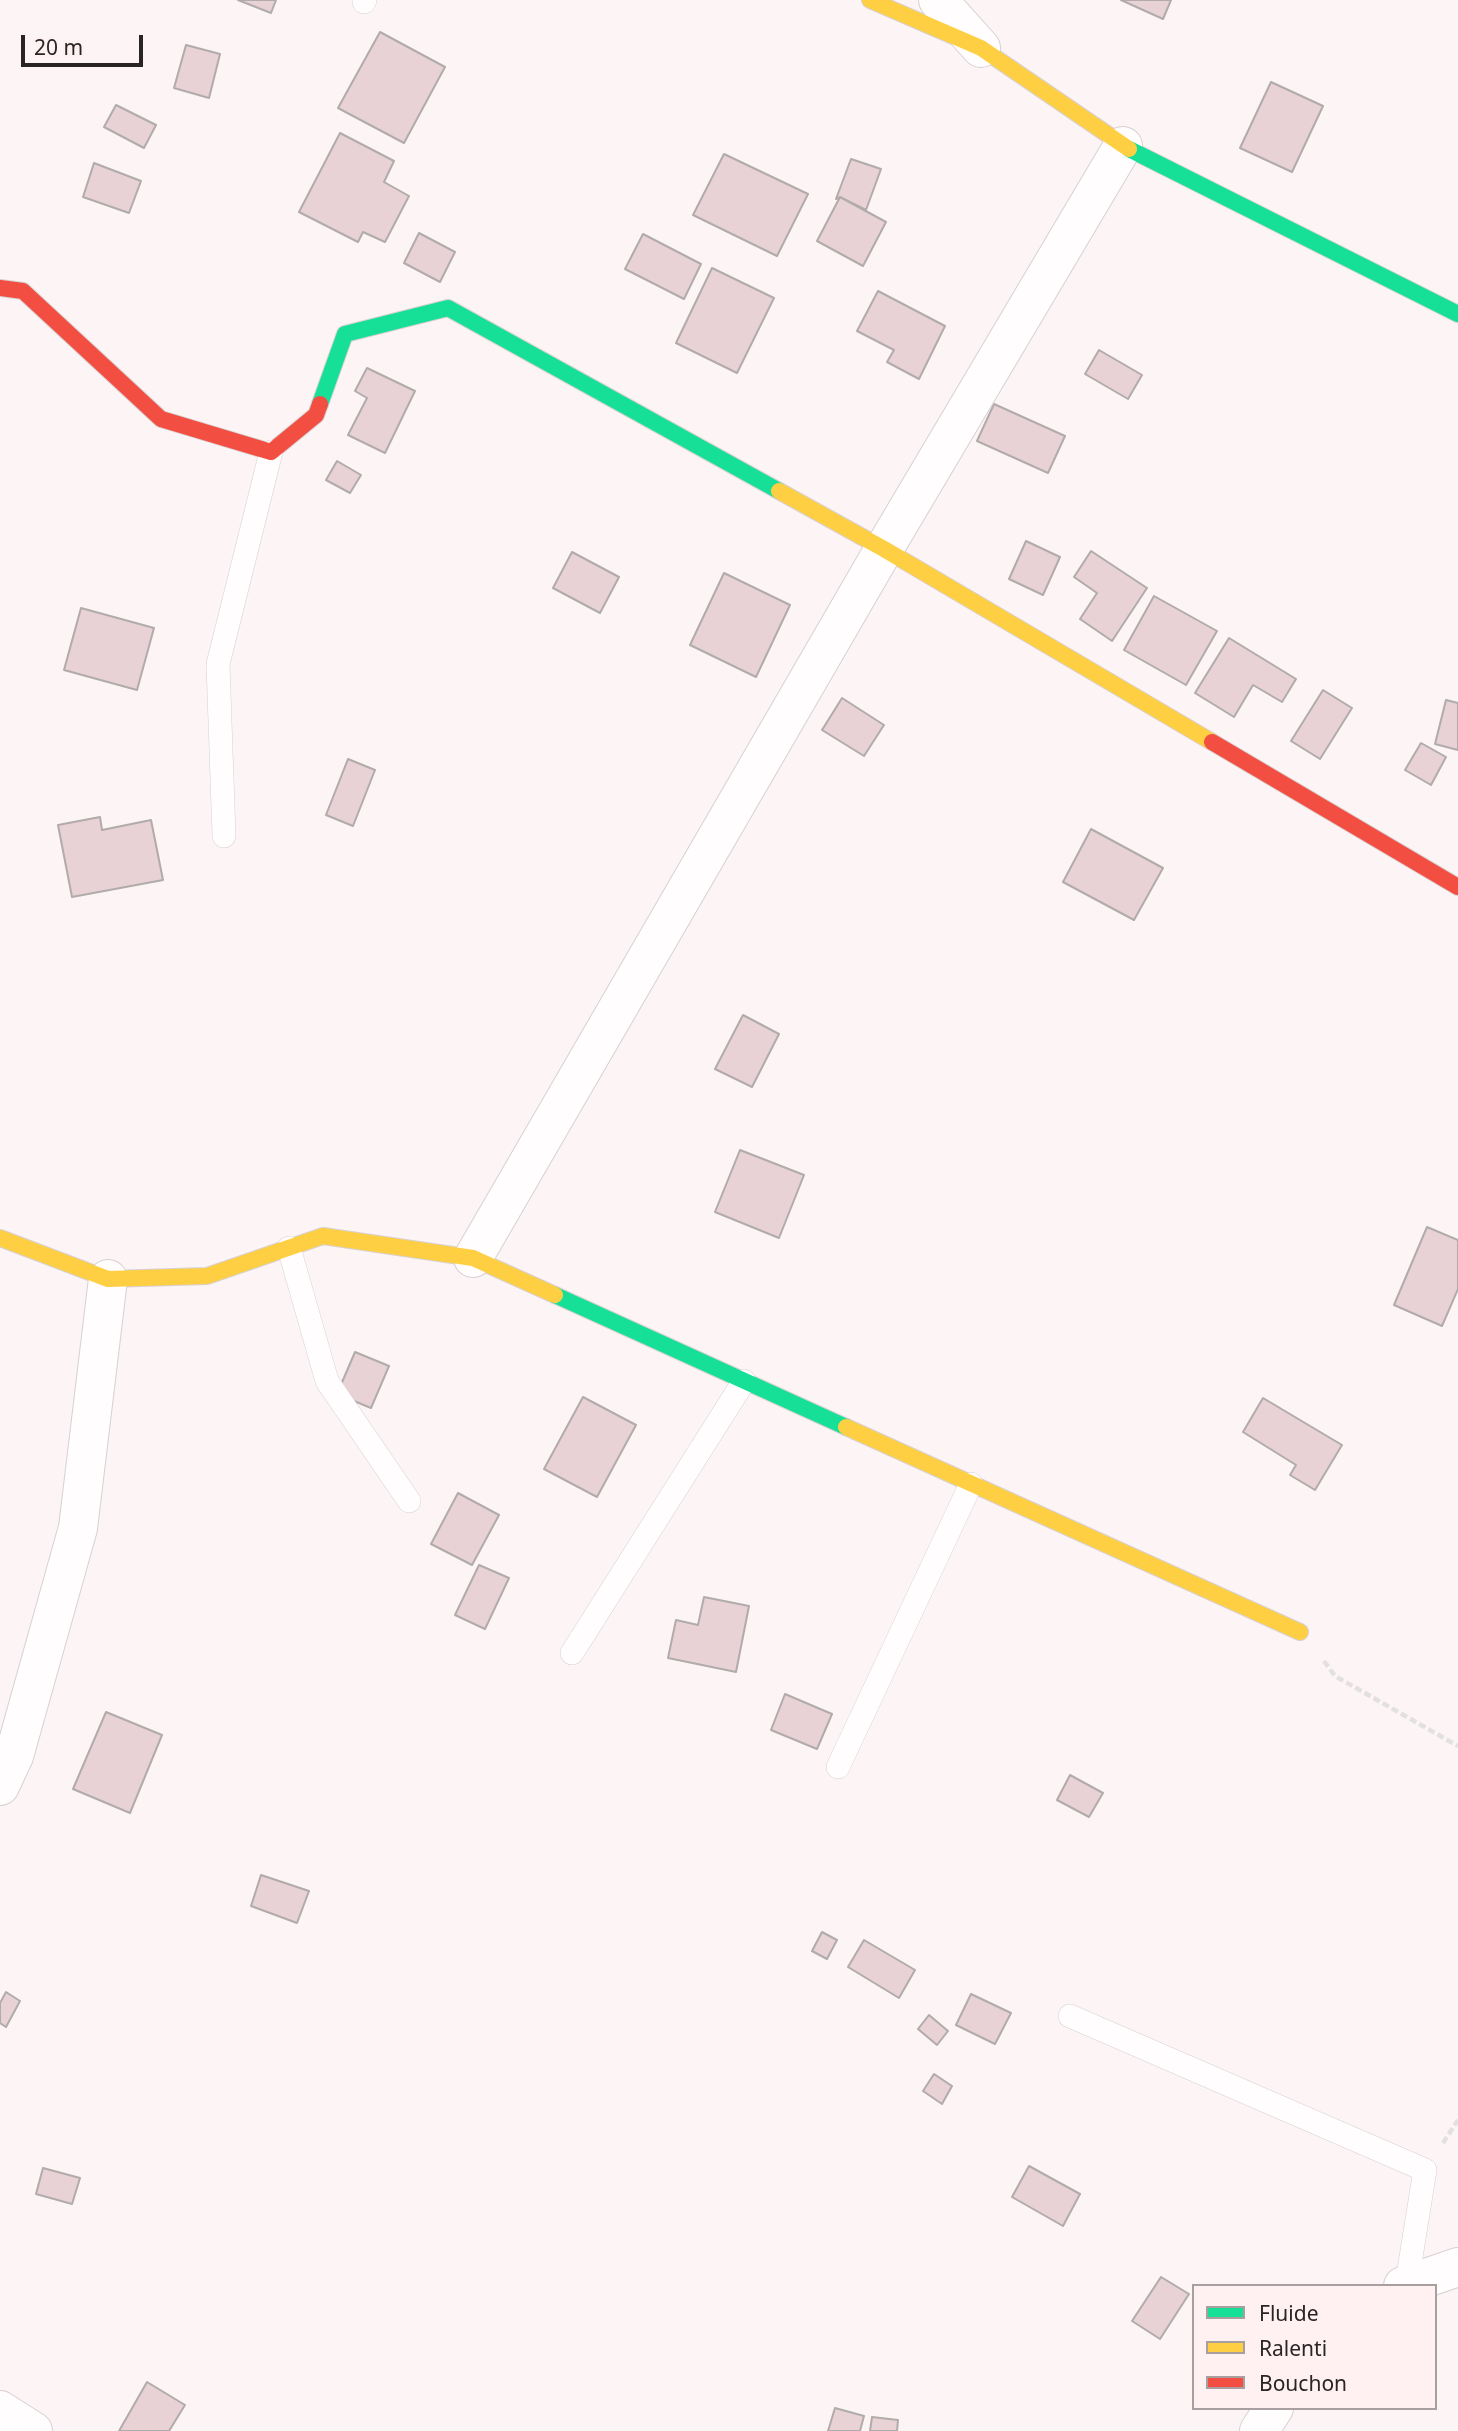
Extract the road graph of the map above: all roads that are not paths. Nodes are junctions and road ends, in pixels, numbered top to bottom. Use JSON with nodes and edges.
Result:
{"nodes":[{"id":1,"x":870,"y":0,"type":"edge"},
{"id":2,"x":938,"y":0,"type":"edge"},
{"id":3,"x":981,"y":48,"type":"junction"},
{"id":4,"x":1124,"y":145,"type":"junction"},
{"id":5,"x":0,"y":288,"type":"edge"},
{"id":6,"x":1458,"y":314,"type":"edge"},
{"id":7,"x":271,"y":452,"type":"junction"},
{"id":8,"x":884,"y":549,"type":"junction"},
{"id":9,"x":224,"y":836,"type":"dead end"},
{"id":10,"x":1458,"y":887,"type":"edge"},
{"id":11,"x":0,"y":1238,"type":"edge"},
{"id":12,"x":289,"y":1248,"type":"junction"},
{"id":13,"x":473,"y":1258,"type":"junction"},
{"id":14,"x":108,"y":1279,"type":"junction"},
{"id":15,"x":744,"y":1381,"type":"junction"},
{"id":16,"x":971,"y":1484,"type":"junction"},
{"id":17,"x":409,"y":1501,"type":"dead end"},
{"id":18,"x":1300,"y":1632,"type":"road end"},
{"id":19,"x":572,"y":1653,"type":"dead end"},
{"id":20,"x":838,"y":1768,"type":"dead end"},
{"id":21,"x":0,"y":1786,"type":"edge"},
{"id":22,"x":1070,"y":2016,"type":"dead end"},
{"id":23,"x":1458,"y":2267,"type":"edge"},
{"id":24,"x":1405,"y":2284,"type":"edge"},
{"id":25,"x":0,"y":2410,"type":"edge"},
{"id":26,"x":1273,"y":2410,"type":"edge"},
{"id":27,"x":33,"y":2431,"type":"edge"},
{"id":28,"x":1259,"y":2431,"type":"edge"}],
"edges":[{"from":1,"to":3,"type":"street"},
{"from":2,"to":3,"type":"street"},
{"from":3,"to":4,"type":"street"},
{"from":4,"to":6,"type":"street"},
{"from":4,"to":8,"type":"street"},
{"from":5,"to":7,"type":"street"},
{"from":7,"to":8,"type":"street"},
{"from":7,"to":9,"type":"lane"},
{"from":8,"to":10,"type":"street"},
{"from":8,"to":13,"type":"street"},
{"from":11,"to":14,"type":"street"},
{"from":12,"to":13,"type":"street"},
{"from":12,"to":14,"type":"street"},
{"from":12,"to":17,"type":"lane"},
{"from":13,"to":15,"type":"street"},
{"from":14,"to":21,"type":"street"},
{"from":15,"to":16,"type":"street"},
{"from":15,"to":19,"type":"lane"},
{"from":16,"to":18,"type":"street"},
{"from":16,"to":20,"type":"lane"},
{"from":22,"to":24,"type":"lane"},
{"from":23,"to":24,"type":"street"},
{"from":25,"to":27,"type":"street"},
{"from":26,"to":28,"type":"street"}]}
